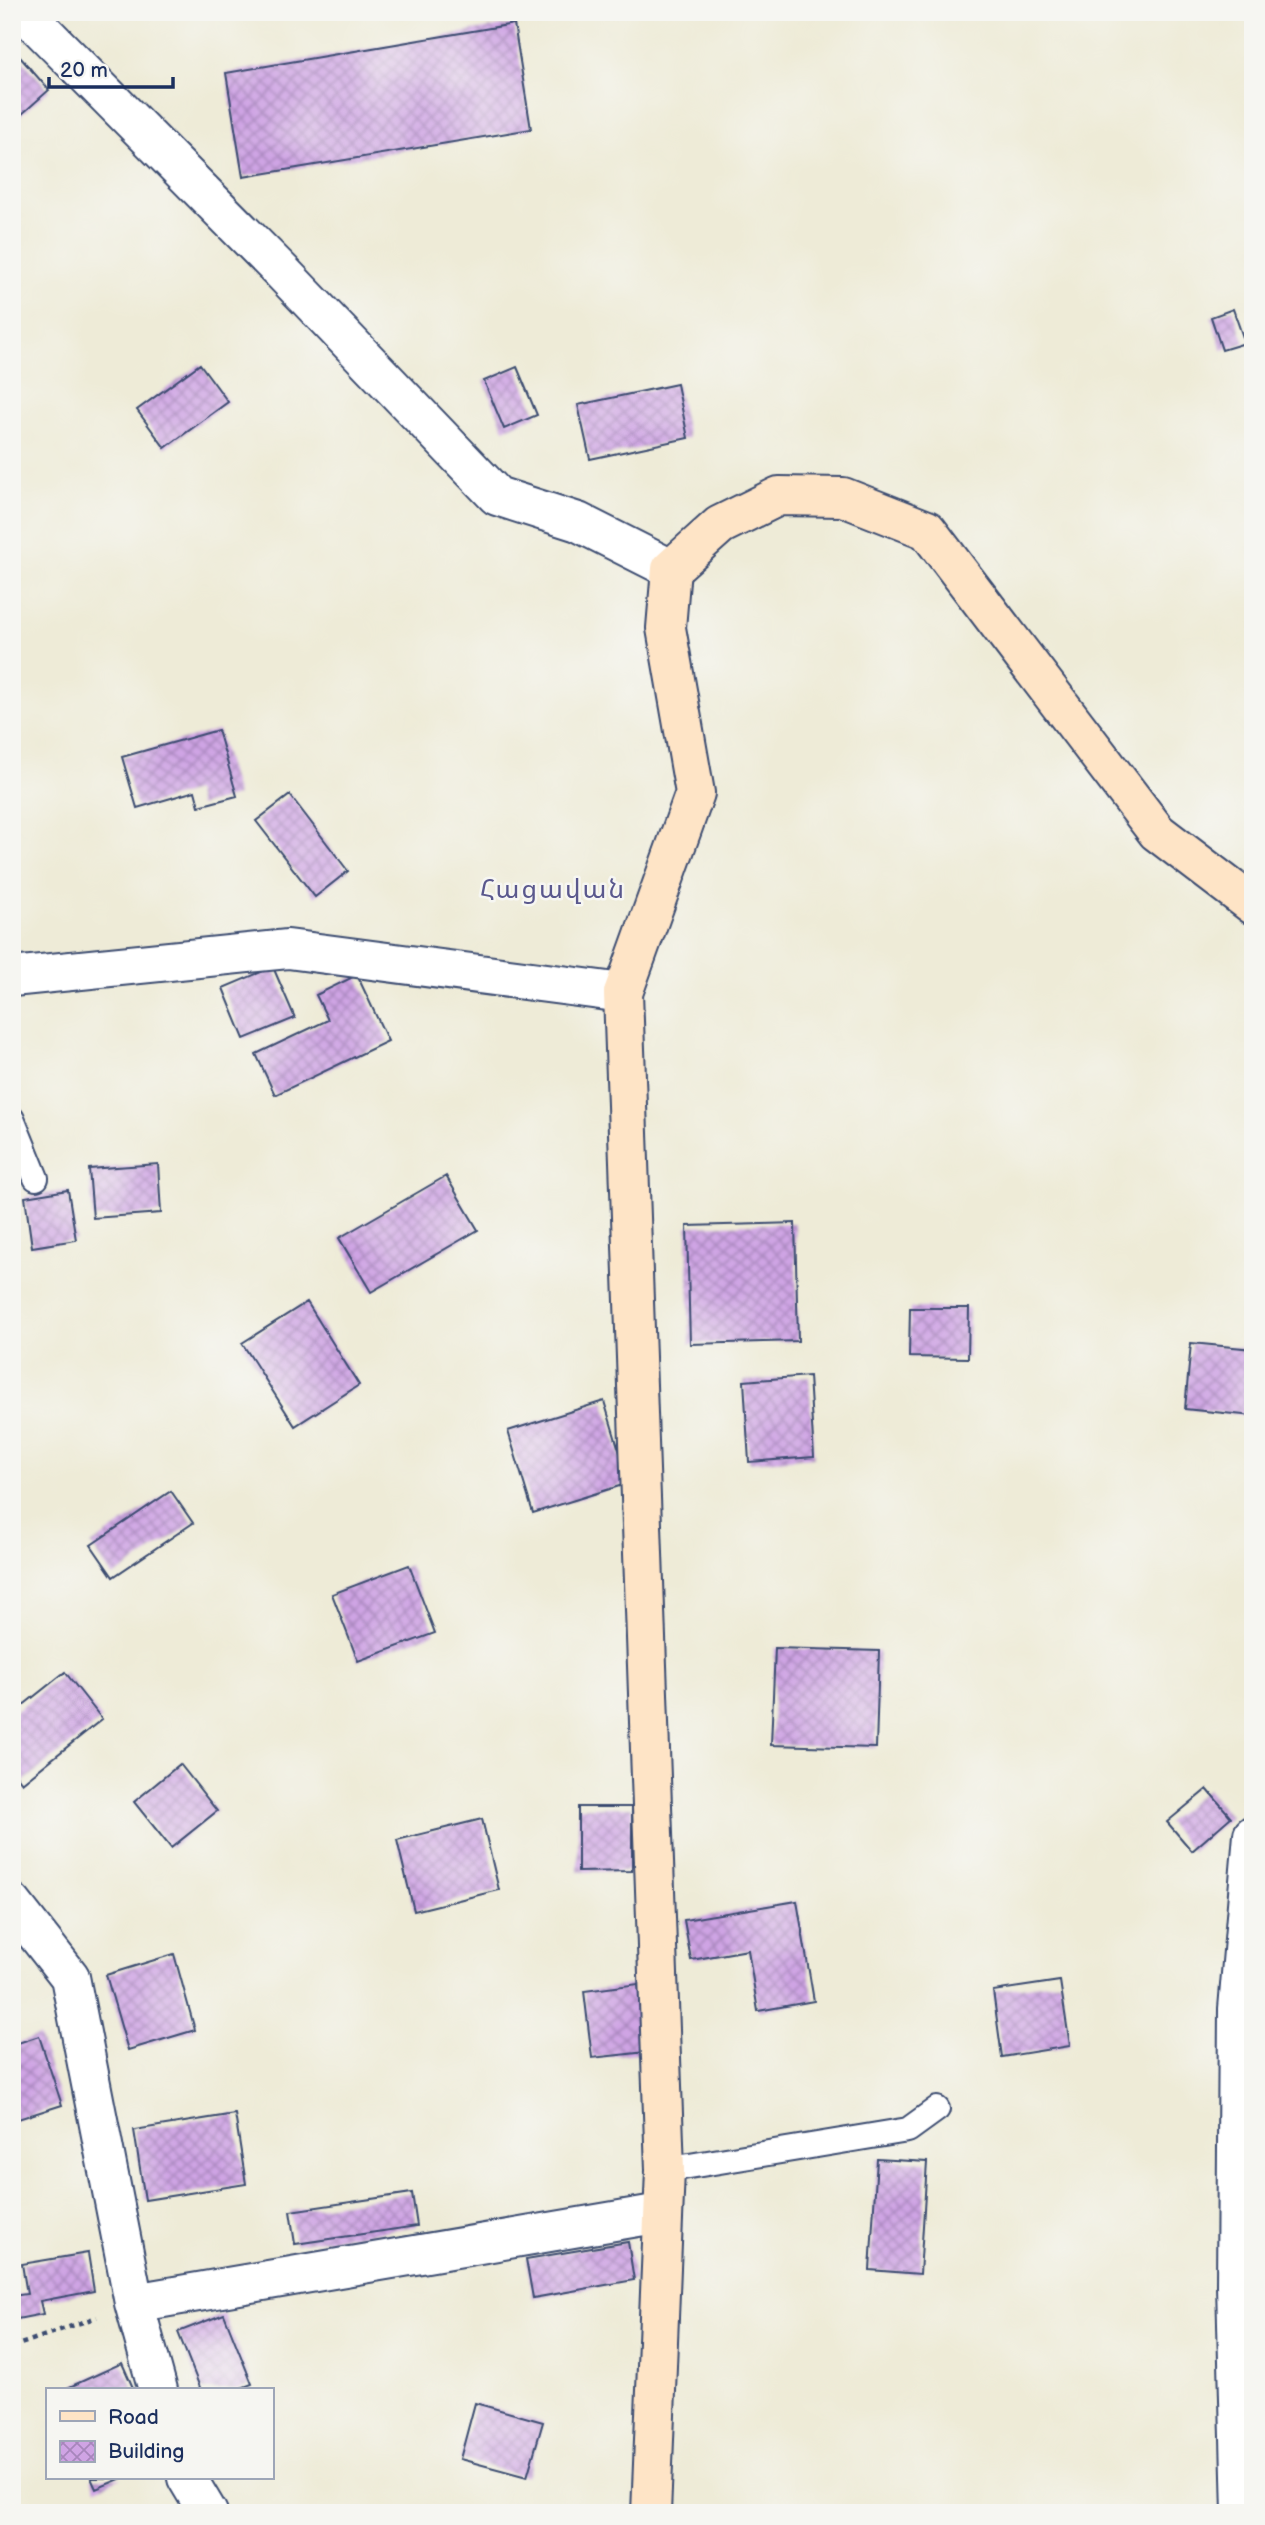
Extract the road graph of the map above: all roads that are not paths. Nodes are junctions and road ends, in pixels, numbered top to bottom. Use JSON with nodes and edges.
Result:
{"nodes":[{"id":1,"x":24,"y":12,"type":"edge"},
{"id":2,"x":671,"y":569,"type":"junction"},
{"id":3,"x":1253,"y":905,"type":"edge"},
{"id":4,"x":12,"y":977,"type":"edge"},
{"id":5,"x":624,"y":993,"type":"junction"},
{"id":6,"x":12,"y":1119,"type":"edge"},
{"id":7,"x":36,"y":1178,"type":"dead end"},
{"id":8,"x":1253,"y":1835,"type":"edge"},
{"id":9,"x":12,"y":1903,"type":"edge"},
{"id":10,"x":937,"y":2109,"type":"dead end"},
{"id":11,"x":665,"y":2169,"type":"junction"},
{"id":12,"x":661,"y":2213,"type":"junction"},
{"id":13,"x":134,"y":2304,"type":"junction"},
{"id":14,"x":157,"y":2388,"type":"edge"},
{"id":15,"x":188,"y":2480,"type":"edge"},
{"id":16,"x":208,"y":2513,"type":"edge"},
{"id":17,"x":651,"y":2513,"type":"edge"},
{"id":18,"x":1242,"y":2513,"type":"edge"}],
"edges":[{"from":1,"to":2,"type":"street"},
{"from":2,"to":3,"type":"street"},
{"from":2,"to":5,"type":"street"},
{"from":4,"to":5,"type":"street"},
{"from":5,"to":11,"type":"street"},
{"from":6,"to":7,"type":"lane"},
{"from":8,"to":18,"type":"street"},
{"from":9,"to":13,"type":"street"},
{"from":10,"to":11,"type":"lane"},
{"from":11,"to":12,"type":"street"},
{"from":12,"to":13,"type":"street"},
{"from":12,"to":17,"type":"street"},
{"from":13,"to":14,"type":"street"},
{"from":15,"to":16,"type":"street"}]}
